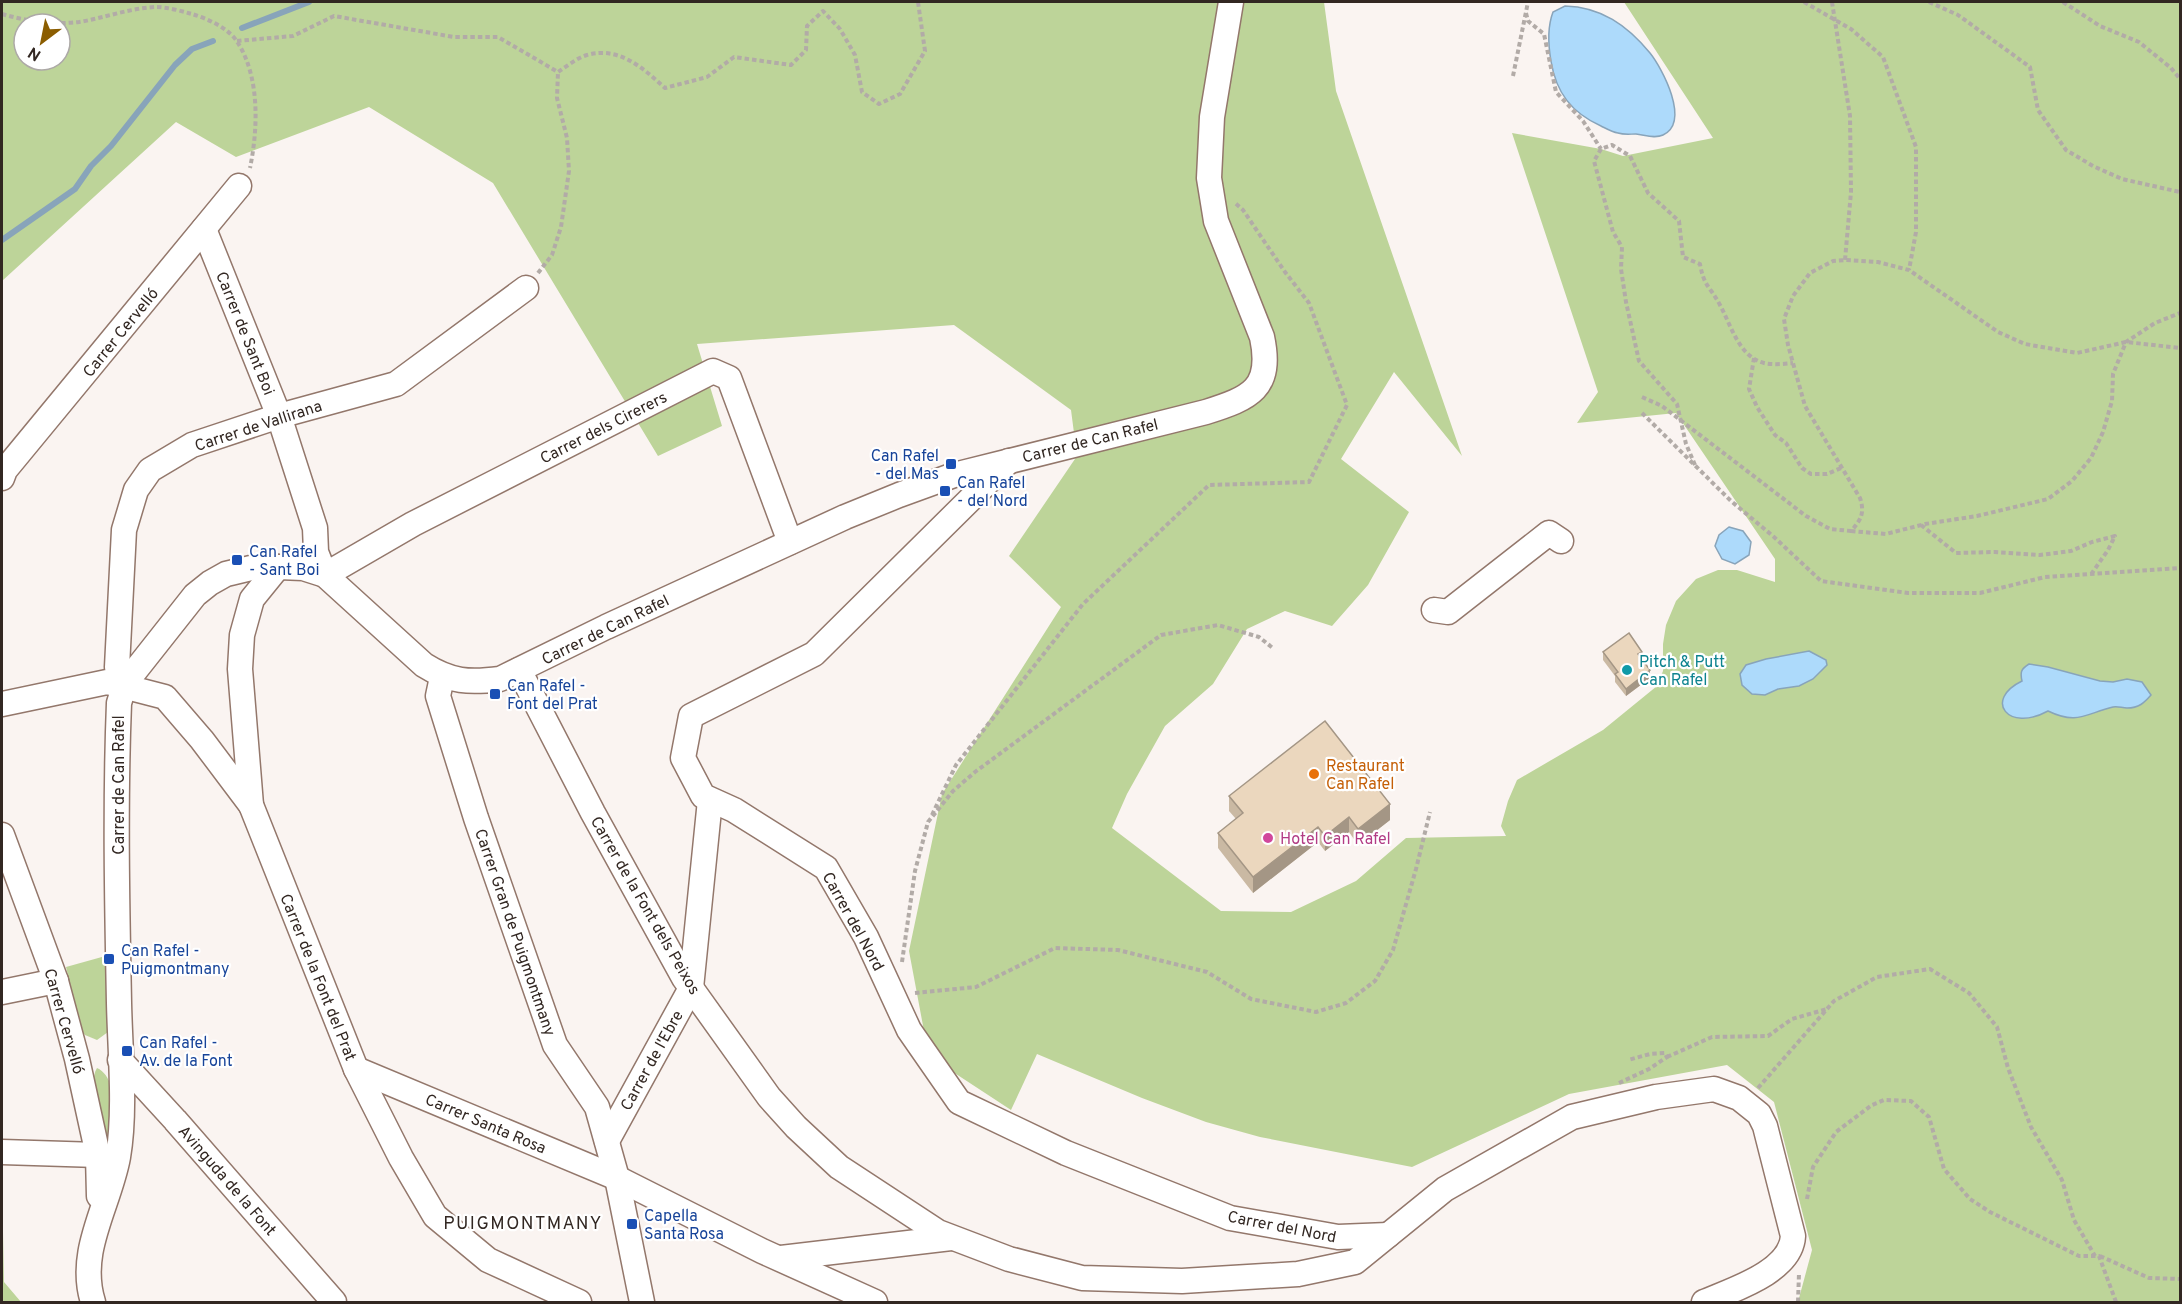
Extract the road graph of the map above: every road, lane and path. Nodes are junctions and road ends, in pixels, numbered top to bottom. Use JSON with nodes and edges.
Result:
{"nodes":[{"id":1,"x":918,"y":2,"type":"edge"},
{"id":2,"x":1231,"y":2,"type":"edge"},
{"id":3,"x":1528,"y":2,"type":"edge"},
{"id":4,"x":1804,"y":2,"type":"edge"},
{"id":5,"x":1832,"y":2,"type":"edge"},
{"id":6,"x":1929,"y":2,"type":"edge"},
{"id":7,"x":2063,"y":2,"type":"edge"},
{"id":8,"x":1526,"y":13,"type":"junction"},
{"id":9,"x":2,"y":14,"type":"edge"},
{"id":10,"x":1835,"y":20,"type":"junction"},
{"id":11,"x":237,"y":41,"type":"junction"},
{"id":12,"x":558,"y":72,"type":"junction"},
{"id":13,"x":1513,"y":76,"type":"dead end"},
{"id":14,"x":2181,"y":79,"type":"edge"},
{"id":15,"x":1601,"y":149,"type":"junction"},
{"id":16,"x":239,"y":186,"type":"joint"},
{"id":17,"x":2181,"y":192,"type":"edge"},
{"id":18,"x":1234,"y":202,"type":"dead end"},
{"id":19,"x":204,"y":229,"type":"junction"},
{"id":20,"x":1845,"y":260,"type":"junction"},
{"id":21,"x":1909,"y":270,"type":"junction"},
{"id":22,"x":526,"y":288,"type":"joint"},
{"id":23,"x":2181,"y":313,"type":"edge"},
{"id":24,"x":2126,"y":342,"type":"junction"},
{"id":25,"x":2181,"y":348,"type":"edge"},
{"id":26,"x":1754,"y":358,"type":"junction"},
{"id":27,"x":1793,"y":363,"type":"junction"},
{"id":28,"x":1642,"y":397,"type":"dead end"},
{"id":29,"x":1642,"y":412,"type":"dead end"},
{"id":30,"x":279,"y":416,"type":"junction"},
{"id":31,"x":1682,"y":421,"type":"junction"},
{"id":32,"x":1009,"y":460,"type":"junction"},
{"id":33,"x":1695,"y":465,"type":"junction"},
{"id":34,"x":1841,"y":468,"type":"junction"},
{"id":35,"x":3,"y":473,"type":"edge"},
{"id":36,"x":1921,"y":525,"type":"junction"},
{"id":37,"x":1851,"y":531,"type":"junction"},
{"id":38,"x":1561,"y":541,"type":"dead end"},
{"id":39,"x":790,"y":542,"type":"junction"},
{"id":40,"x":278,"y":567,"type":"junction"},
{"id":41,"x":2181,"y":568,"type":"edge"},
{"id":42,"x":2092,"y":574,"type":"junction"},
{"id":43,"x":324,"y":575,"type":"junction"},
{"id":44,"x":1434,"y":610,"type":"dead end"},
{"id":45,"x":1274,"y":649,"type":"dead end"},
{"id":46,"x":519,"y":670,"type":"junction"},
{"id":47,"x":442,"y":677,"type":"junction"},
{"id":48,"x":124,"y":687,"type":"junction"},
{"id":49,"x":2,"y":704,"type":"edge"},
{"id":50,"x":710,"y":800,"type":"junction"},
{"id":51,"x":251,"y":805,"type":"junction"},
{"id":52,"x":1430,"y":812,"type":"dead end"},
{"id":53,"x":928,"y":822,"type":"junction"},
{"id":54,"x":3,"y":845,"type":"edge"},
{"id":55,"x":56,"y":981,"type":"junction"},
{"id":56,"x":691,"y":988,"type":"junction"},
{"id":57,"x":2,"y":992,"type":"edge"},
{"id":58,"x":895,"y":996,"type":"junction"},
{"id":59,"x":1827,"y":1008,"type":"junction"},
{"id":60,"x":1668,"y":1057,"type":"junction"},
{"id":61,"x":120,"y":1060,"type":"junction"},
{"id":62,"x":1628,"y":1060,"type":"dead end"},
{"id":63,"x":356,"y":1069,"type":"junction"},
{"id":64,"x":1613,"y":1089,"type":"dead end"},
{"id":65,"x":1746,"y":1103,"type":"junction"},
{"id":66,"x":607,"y":1141,"type":"junction"},
{"id":67,"x":2,"y":1152,"type":"edge"},
{"id":68,"x":98,"y":1155,"type":"junction"},
{"id":69,"x":617,"y":1178,"type":"junction"},
{"id":70,"x":1805,"y":1207,"type":"dead end"},
{"id":71,"x":100,"y":1213,"type":"junction"},
{"id":72,"x":1388,"y":1235,"type":"junction"},
{"id":73,"x":951,"y":1238,"type":"junction"},
{"id":74,"x":2097,"y":1256,"type":"junction"},
{"id":75,"x":781,"y":1258,"type":"junction"},
{"id":76,"x":2181,"y":1278,"type":"edge"},
{"id":77,"x":93,"y":1302,"type":"edge"},
{"id":78,"x":334,"y":1302,"type":"edge"},
{"id":79,"x":579,"y":1302,"type":"edge"},
{"id":80,"x":642,"y":1302,"type":"edge"},
{"id":81,"x":875,"y":1302,"type":"edge"},
{"id":82,"x":1704,"y":1302,"type":"edge"},
{"id":83,"x":2116,"y":1302,"type":"edge"}],
"edges":[{"from":1,"to":12,"type":"path"},
{"from":2,"to":32,"type":"street","name":"Carrer de Can Rafel"},
{"from":3,"to":8,"type":"path"},
{"from":4,"to":10,"type":"path"},
{"from":5,"to":10,"type":"path"},
{"from":6,"to":17,"type":"path"},
{"from":7,"to":14,"type":"path"},
{"from":8,"to":13,"type":"path"},
{"from":8,"to":15,"type":"path"},
{"from":9,"to":11,"type":"path"},
{"from":10,"to":20,"type":"path"},
{"from":10,"to":21,"type":"path"},
{"from":11,"to":12,"type":"path"},
{"from":11,"to":16,"type":"path"},
{"from":12,"to":22,"type":"path"},
{"from":15,"to":26,"type":"path"},
{"from":15,"to":31,"type":"path"},
{"from":16,"to":19,"type":"street","name":"Carrer Cervelló"},
{"from":18,"to":53,"type":"path"},
{"from":19,"to":30,"type":"street","name":"Carrer de Sant Boi"},
{"from":19,"to":35,"type":"street","name":"Carrer Cervelló"},
{"from":20,"to":21,"type":"path"},
{"from":20,"to":27,"type":"path"},
{"from":21,"to":24,"type":"path"},
{"from":22,"to":30,"type":"street","name":"Carrer de Vallirana"},
{"from":23,"to":24,"type":"path"},
{"from":24,"to":25,"type":"path"},
{"from":24,"to":36,"type":"path"},
{"from":26,"to":27,"type":"path"},
{"from":26,"to":34,"type":"path"},
{"from":27,"to":34,"type":"path"},
{"from":28,"to":31,"type":"path"},
{"from":29,"to":33,"type":"path"},
{"from":30,"to":43,"type":"street","name":"Carrer de Sant Boi"},
{"from":30,"to":48,"type":"street","name":"Carrer de Vallirana"},
{"from":31,"to":33,"type":"path"},
{"from":31,"to":37,"type":"path"},
{"from":32,"to":39,"type":"street","name":"Carrer de Can Rafel"},
{"from":32,"to":50,"type":"street"},
{"from":33,"to":42,"type":"path"},
{"from":34,"to":37,"type":"path"},
{"from":36,"to":37,"type":"path"},
{"from":36,"to":42,"type":"path"},
{"from":38,"to":44,"type":"street"},
{"from":39,"to":43,"type":"street","name":"Carrer dels Cirerers"},
{"from":39,"to":46,"type":"street","name":"Carrer de Can Rafel"},
{"from":40,"to":43,"type":"street","name":"Carrer de Can Rafel"},
{"from":40,"to":48,"type":"street","name":"Carrer de Can Rafel"},
{"from":40,"to":51,"type":"street","name":"Carrer de la Font del Prat"},
{"from":41,"to":42,"type":"path"},
{"from":43,"to":47,"type":"street","name":"Carrer de Can Rafel"},
{"from":45,"to":53,"type":"path"},
{"from":46,"to":47,"type":"street","name":"Carrer de Can Rafel"},
{"from":46,"to":56,"type":"street","name":"Carrer de la Font dels Peixos"},
{"from":47,"to":66,"type":"street","name":"Carrer Gran de Puigmontmany"},
{"from":48,"to":49,"type":"street"},
{"from":48,"to":51,"type":"street"},
{"from":48,"to":61,"type":"street","name":"Carrer de Can Rafel"},
{"from":50,"to":56,"type":"street","name":"Carrer de l'Ebre"},
{"from":50,"to":58,"type":"street","name":"Carrer del Nord"},
{"from":51,"to":63,"type":"street","name":"Carrer de la Font del Prat"},
{"from":52,"to":58,"type":"path"},
{"from":53,"to":58,"type":"path"},
{"from":54,"to":55,"type":"street","name":"Carrer Cervelló"},
{"from":55,"to":57,"type":"street"},
{"from":55,"to":68,"type":"street","name":"Carrer Cervelló"},
{"from":56,"to":66,"type":"street","name":"Carrer de l'Ebre"},
{"from":56,"to":73,"type":"street","name":"Carrer de la Font dels Peixos"},
{"from":58,"to":72,"type":"street","name":"Carrer del Nord"},
{"from":59,"to":60,"type":"path"},
{"from":59,"to":65,"type":"path"},
{"from":59,"to":74,"type":"path"},
{"from":60,"to":62,"type":"path"},
{"from":60,"to":64,"type":"path"},
{"from":61,"to":71,"type":"street","name":"Carrer de Can Rafel"},
{"from":61,"to":78,"type":"street","name":"Avinguda de la Font"},
{"from":63,"to":69,"type":"street","name":"Carrer Santa Rosa"},
{"from":63,"to":79,"type":"street","name":"Carrer de la Font del Prat"},
{"from":65,"to":72,"type":"street"},
{"from":65,"to":82,"type":"street"},
{"from":66,"to":69,"type":"street","name":"Carrer Gran de Puigmontmany"},
{"from":67,"to":68,"type":"street"},
{"from":68,"to":71,"type":"street","name":"Carrer Cervelló"},
{"from":69,"to":75,"type":"street"},
{"from":69,"to":80,"type":"street","name":"Carrer Gran de Puigmontmany"},
{"from":70,"to":74,"type":"path"},
{"from":71,"to":77,"type":"street","name":"Carrer de Can Rafel"},
{"from":72,"to":73,"type":"street","name":"Carrer de la Font dels Peixos"},
{"from":73,"to":75,"type":"street"},
{"from":74,"to":76,"type":"path"},
{"from":74,"to":83,"type":"path"},
{"from":75,"to":81,"type":"street"}]}
